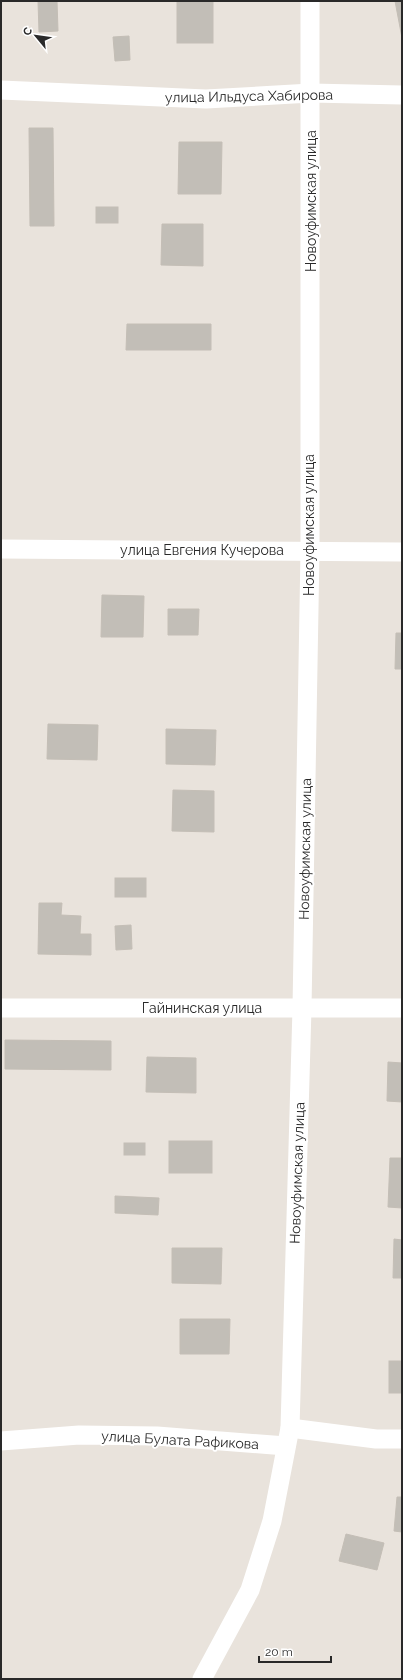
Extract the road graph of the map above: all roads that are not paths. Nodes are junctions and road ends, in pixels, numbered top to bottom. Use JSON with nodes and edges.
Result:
{"nodes":[{"id":1,"x":310,"y":1,"type":"edge"},
{"id":2,"x":1,"y":90,"type":"edge"},
{"id":3,"x":311,"y":93,"type":"junction"},
{"id":4,"x":402,"y":95,"type":"edge"},
{"id":5,"x":1,"y":550,"type":"edge"},
{"id":6,"x":310,"y":551,"type":"junction"},
{"id":7,"x":402,"y":552,"type":"edge"},
{"id":8,"x":1,"y":1008,"type":"edge"},
{"id":9,"x":302,"y":1008,"type":"junction"},
{"id":10,"x":402,"y":1008,"type":"edge"},
{"id":11,"x":288,"y":1437,"type":"junction"},
{"id":12,"x":402,"y":1439,"type":"edge"},
{"id":13,"x":1,"y":1440,"type":"edge"},
{"id":14,"x":202,"y":1679,"type":"edge"}],
"edges":[{"from":1,"to":3,"type":"street","name":"Новоуфимская улица"},
{"from":2,"to":3,"type":"street","name":"улица Ильдуса Хабирова"},
{"from":3,"to":4,"type":"street","name":"улица Ильдуса Хабирова"},
{"from":3,"to":6,"type":"street","name":"Новоуфимская улица"},
{"from":5,"to":6,"type":"street","name":"улица Евгения Кучерова"},
{"from":6,"to":7,"type":"street","name":"улица Евгения Кучерова"},
{"from":6,"to":9,"type":"street","name":"Новоуфимская улица"},
{"from":8,"to":9,"type":"street","name":"Гайнинская улица"},
{"from":9,"to":10,"type":"street","name":"Гайнинская улица"},
{"from":9,"to":11,"type":"street","name":"Новоуфимская улица"},
{"from":11,"to":12,"type":"street","name":"улица Булата Рафикова"},
{"from":11,"to":13,"type":"street","name":"улица Булата Рафикова"},
{"from":11,"to":14,"type":"street","name":"Новоуфимская улица"}]}
